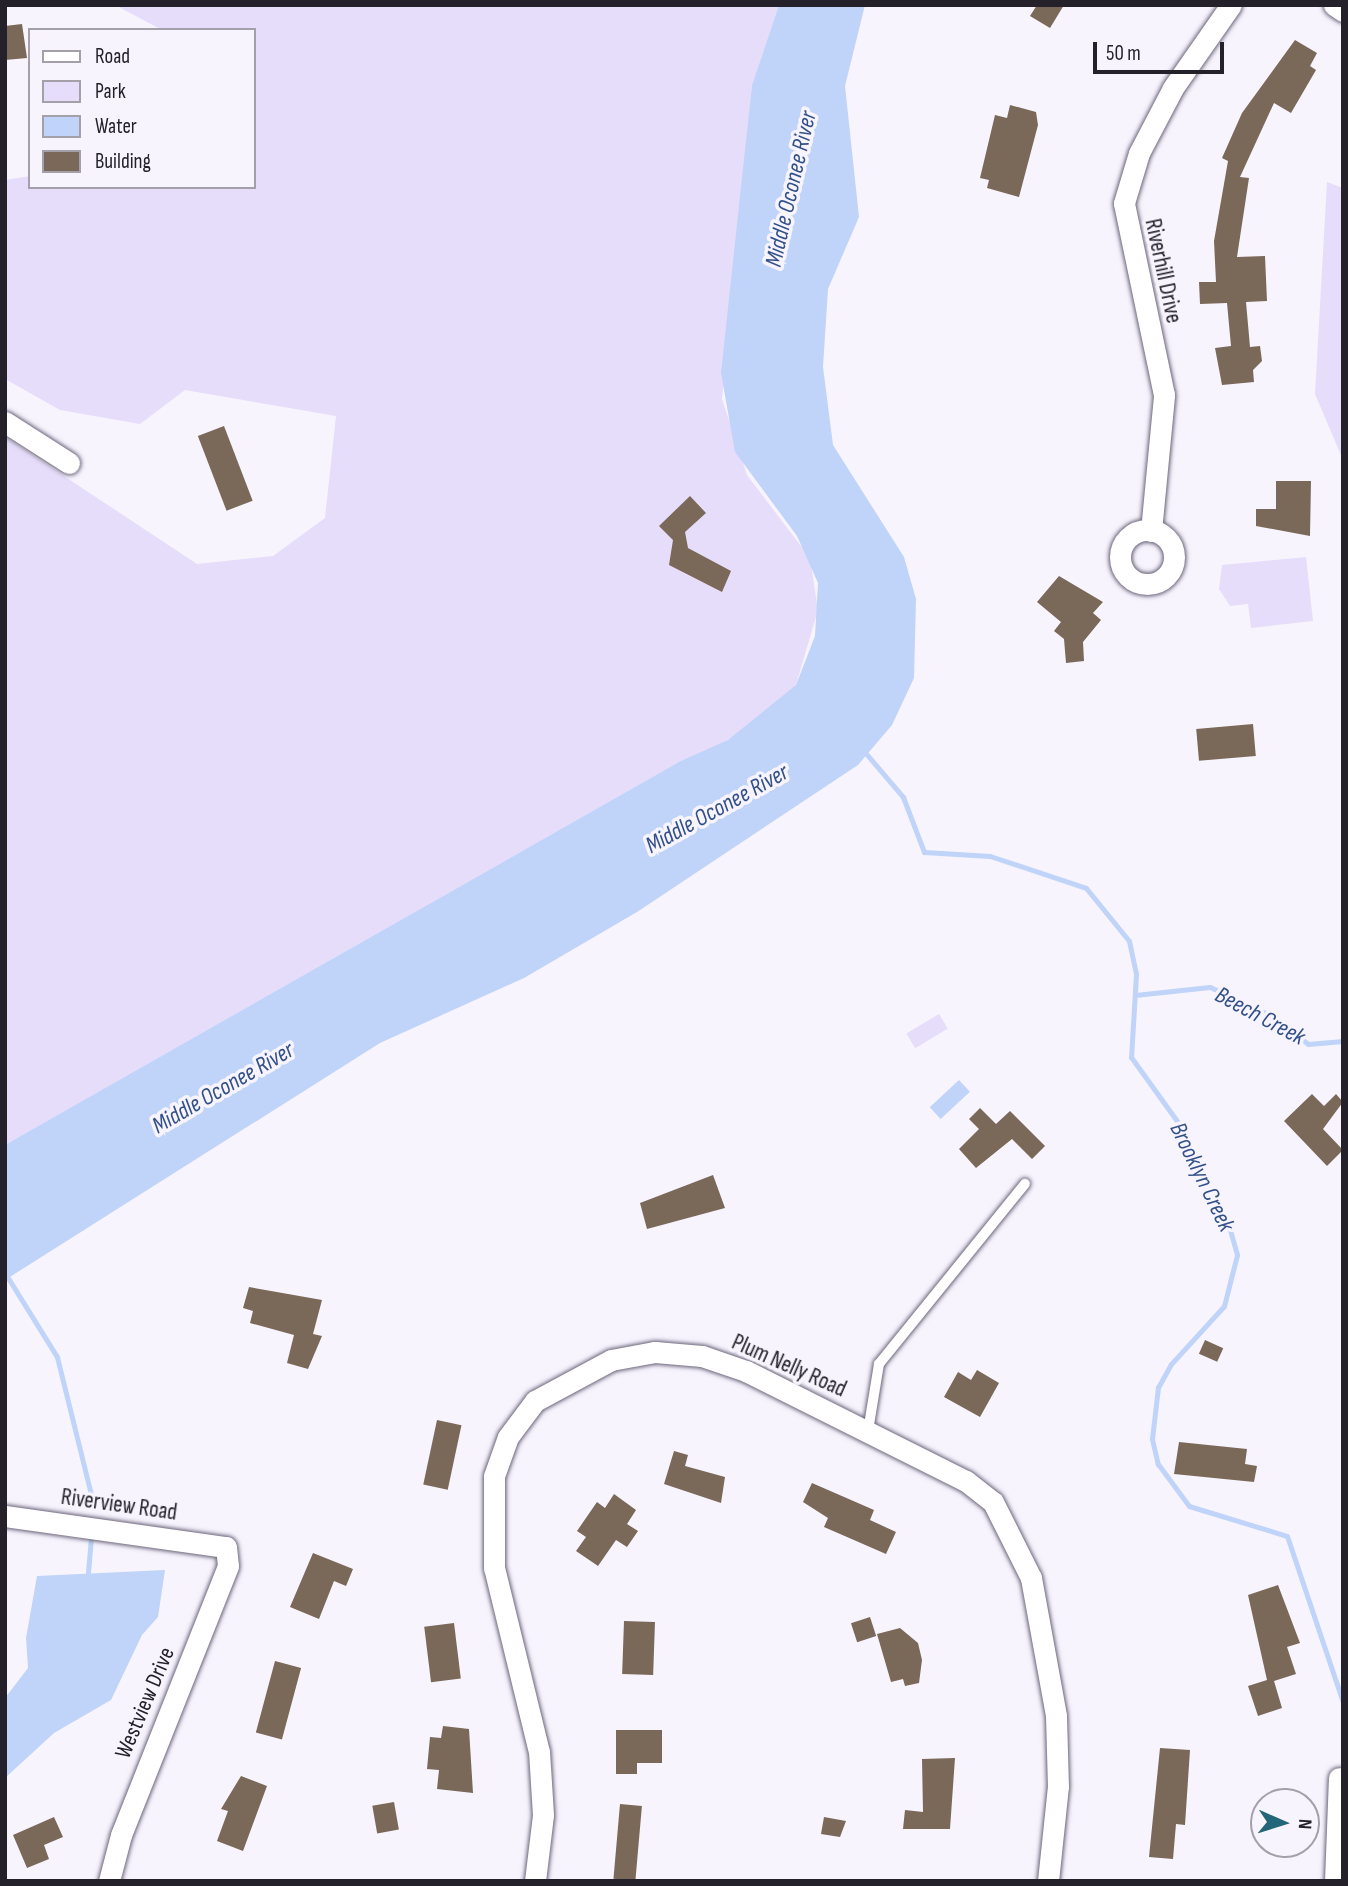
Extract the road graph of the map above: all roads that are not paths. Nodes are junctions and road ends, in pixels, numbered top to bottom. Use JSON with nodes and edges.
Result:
{"nodes":[{"id":1,"x":1231,"y":5,"type":"edge"},
{"id":2,"x":1334,"y":5,"type":"edge"},
{"id":3,"x":1343,"y":11,"type":"edge"},
{"id":4,"x":5,"y":422,"type":"edge"},
{"id":5,"x":69,"y":463,"type":"dead end"},
{"id":6,"x":1151,"y":531,"type":"dead end"},
{"id":7,"x":1025,"y":1184,"type":"dead end"},
{"id":8,"x":868,"y":1431,"type":"junction"},
{"id":9,"x":5,"y":1516,"type":"edge"},
{"id":10,"x":226,"y":1547,"type":"joint"},
{"id":11,"x":1339,"y":1778,"type":"dead end"},
{"id":12,"x":109,"y":1881,"type":"edge"},
{"id":13,"x":535,"y":1881,"type":"edge"},
{"id":14,"x":1048,"y":1881,"type":"edge"},
{"id":15,"x":1335,"y":1881,"type":"edge"}],
"edges":[{"from":1,"to":6,"type":"street","name":"Riverhill Drive"},
{"from":2,"to":3,"type":"street"},
{"from":4,"to":5,"type":"street"},
{"from":7,"to":8,"type":"lane"},
{"from":8,"to":13,"type":"street","name":"Plum Nelly Road"},
{"from":8,"to":14,"type":"street","name":"Plum Nelly Road"},
{"from":9,"to":10,"type":"street","name":"Riverview Road"},
{"from":10,"to":12,"type":"street","name":"Westview Drive"},
{"from":11,"to":15,"type":"street"}]}
